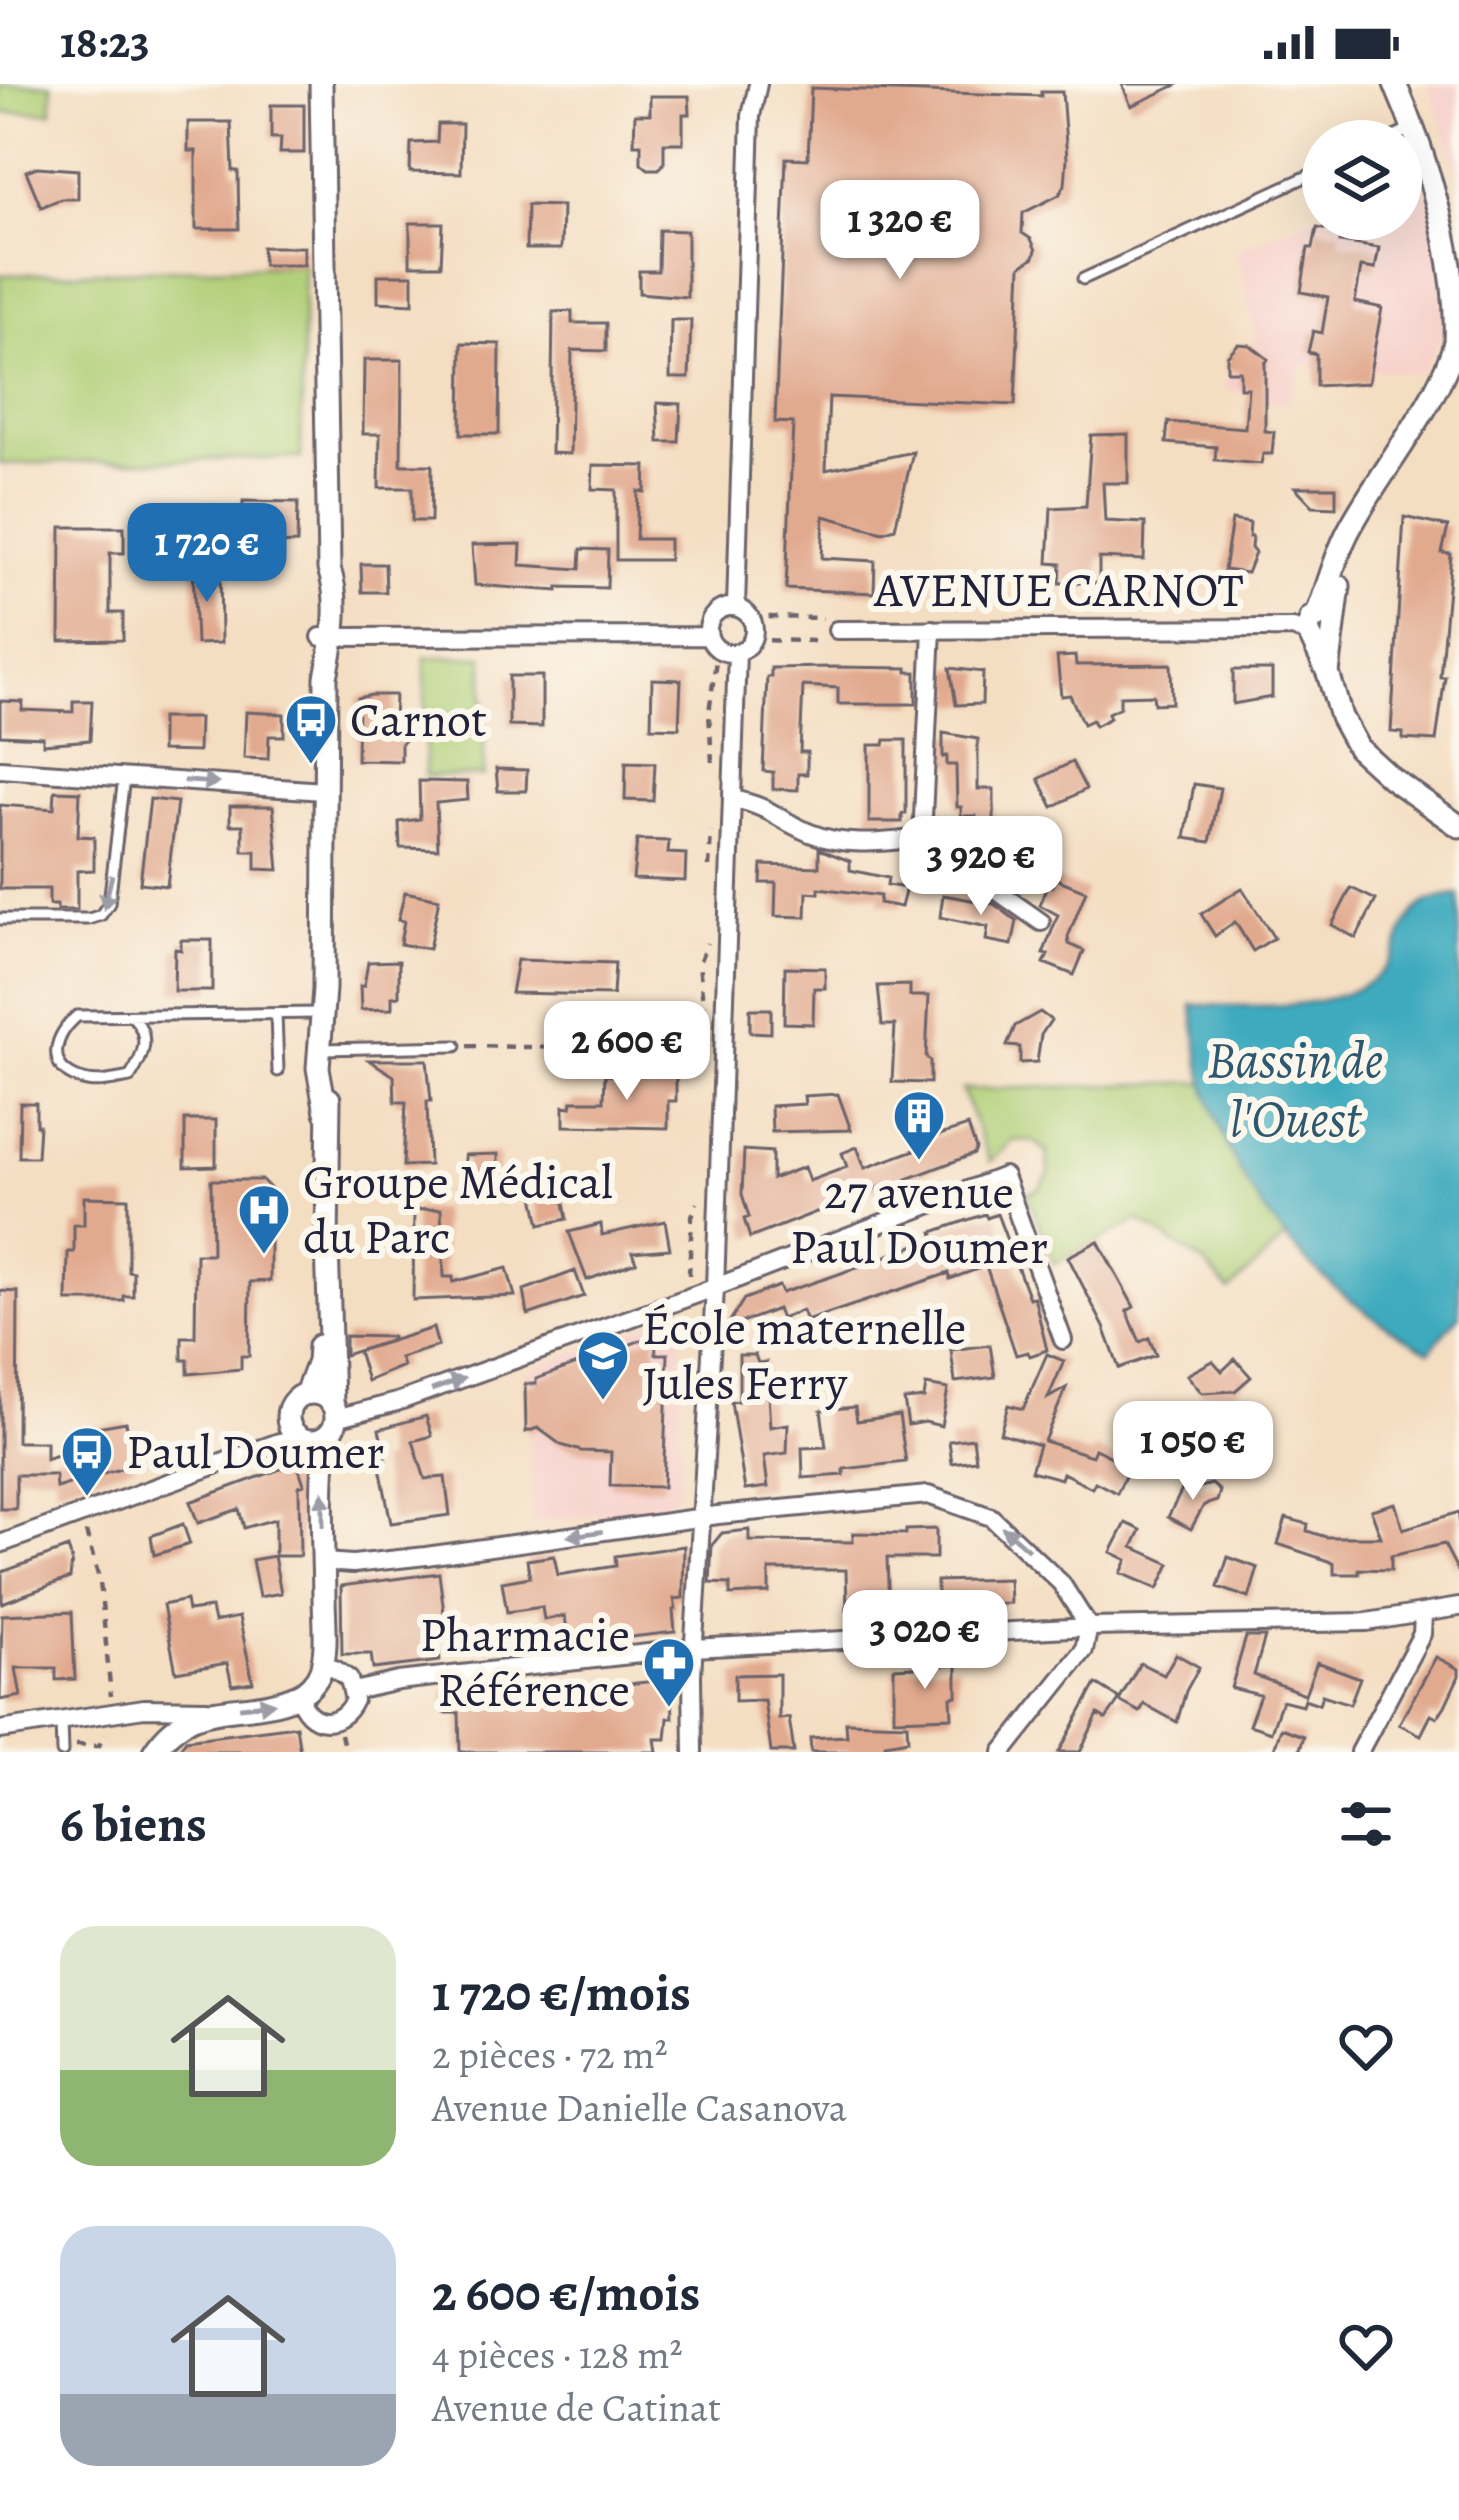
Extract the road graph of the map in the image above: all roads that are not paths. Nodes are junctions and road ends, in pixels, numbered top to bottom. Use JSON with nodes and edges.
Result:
{"nodes":[{"id":1,"x":325,"y":84,"type":"edge"},
{"id":2,"x":758,"y":84,"type":"edge"},
{"id":3,"x":1395,"y":84,"type":"edge"},
{"id":4,"x":1410,"y":84,"type":"edge"},
{"id":5,"x":1411,"y":120,"type":"edge"},
{"id":6,"x":1422,"y":149,"type":"edge"},
{"id":7,"x":1302,"y":180,"type":"edge"},
{"id":8,"x":1459,"y":236,"type":"edge"},
{"id":9,"x":1083,"y":279,"type":"dead end"},
{"id":10,"x":1459,"y":358,"type":"edge"},
{"id":11,"x":736,"y":607,"type":"junction"},
{"id":12,"x":1320,"y":626,"type":"junction"},
{"id":13,"x":932,"y":629,"type":"junction"},
{"id":14,"x":837,"y":630,"type":"road end"},
{"id":15,"x":709,"y":636,"type":"junction"},
{"id":16,"x":327,"y":637,"type":"junction"},
{"id":17,"x":744,"y":646,"type":"junction"},
{"id":18,"x":0,"y":770,"type":"edge"},
{"id":19,"x":124,"y":776,"type":"junction"},
{"id":20,"x":324,"y":790,"type":"junction"},
{"id":21,"x":733,"y":799,"type":"junction"},
{"id":22,"x":1459,"y":826,"type":"edge"},
{"id":23,"x":922,"y":838,"type":"junction"},
{"id":24,"x":0,"y":919,"type":"edge"},
{"id":25,"x":1041,"y":922,"type":"dead end"},
{"id":26,"x":324,"y":988,"type":"junction"},
{"id":27,"x":320,"y":1013,"type":"junction"},
{"id":28,"x":276,"y":1014,"type":"junction"},
{"id":29,"x":133,"y":1017,"type":"junction"},
{"id":30,"x":457,"y":1046,"type":"road end"},
{"id":31,"x":324,"y":1049,"type":"junction"},
{"id":32,"x":278,"y":1071,"type":"dead end"},
{"id":33,"x":327,"y":1244,"type":"junction"},
{"id":34,"x":715,"y":1288,"type":"junction"},
{"id":35,"x":1063,"y":1340,"type":"dead end"},
{"id":36,"x":306,"y":1394,"type":"junction"},
{"id":37,"x":331,"y":1419,"type":"junction"},
{"id":38,"x":301,"y":1438,"type":"junction"},
{"id":39,"x":701,"y":1518,"type":"junction"},
{"id":40,"x":0,"y":1526,"type":"edge"},
{"id":41,"x":9,"y":1541,"type":"edge"},
{"id":42,"x":323,"y":1562,"type":"junction"},
{"id":43,"x":1459,"y":1607,"type":"edge"},
{"id":44,"x":1423,"y":1616,"type":"junction"},
{"id":45,"x":1089,"y":1627,"type":"junction"},
{"id":46,"x":693,"y":1648,"type":"junction"},
{"id":47,"x":322,"y":1666,"type":"junction"},
{"id":48,"x":354,"y":1690,"type":"junction"},
{"id":49,"x":298,"y":1696,"type":"junction"},
{"id":50,"x":214,"y":1709,"type":"junction"},
{"id":51,"x":61,"y":1722,"type":"junction"},
{"id":52,"x":0,"y":1730,"type":"edge"},
{"id":53,"x":62,"y":1748,"type":"edge"},
{"id":54,"x":154,"y":1752,"type":"edge"},
{"id":55,"x":693,"y":1752,"type":"edge"},
{"id":56,"x":1003,"y":1752,"type":"edge"},
{"id":57,"x":1359,"y":1752,"type":"edge"}],
"edges":[{"from":1,"to":16,"type":"street"},
{"from":2,"to":11,"type":"street"},
{"from":3,"to":5,"type":"street"},
{"from":4,"to":8,"type":"street"},
{"from":6,"to":12,"type":"street"},
{"from":7,"to":9,"type":"lane"},
{"from":10,"to":12,"type":"street"},
{"from":11,"to":15,"type":"street"},
{"from":11,"to":17,"type":"street"},
{"from":12,"to":13,"type":"street","name":"AVENUE CARNOT"},
{"from":12,"to":22,"type":"street"},
{"from":13,"to":14,"type":"street","name":"AVENUE CARNOT"},
{"from":13,"to":23,"type":"street"},
{"from":15,"to":16,"type":"street"},
{"from":15,"to":17,"type":"street"},
{"from":16,"to":20,"type":"street"},
{"from":17,"to":21,"type":"street"},
{"from":18,"to":19,"type":"street"},
{"from":19,"to":20,"type":"street","one_way":true},
{"from":19,"to":24,"type":"lane","one_way":true},
{"from":20,"to":26,"type":"street"},
{"from":21,"to":23,"type":"street"},
{"from":21,"to":34,"type":"street"},
{"from":23,"to":25,"type":"street"},
{"from":26,"to":27,"type":"street"},
{"from":26,"to":31,"type":"street"},
{"from":27,"to":28,"type":"lane"},
{"from":27,"to":31,"type":"street"},
{"from":28,"to":29,"type":"lane"},
{"from":28,"to":32,"type":"lane"},
{"from":29,"to":29,"type":"lane"},
{"from":30,"to":31,"type":"lane"},
{"from":31,"to":33,"type":"street"},
{"from":33,"to":36,"type":"street"},
{"from":33,"to":37,"type":"street"},
{"from":34,"to":35,"type":"street"},
{"from":37,"to":34,"type":"street","one_way":true},
{"from":34,"to":39,"type":"street"},
{"from":36,"to":37,"type":"street"},
{"from":36,"to":38,"type":"street"},
{"from":37,"to":38,"type":"street"},
{"from":42,"to":37,"type":"street","one_way":true},
{"from":38,"to":41,"type":"street"},
{"from":39,"to":42,"type":"street","one_way":true},
{"from":45,"to":39,"type":"street","one_way":true},
{"from":39,"to":46,"type":"street"},
{"from":40,"to":41,"type":"street"},
{"from":42,"to":47,"type":"street"},
{"from":43,"to":44,"type":"street"},
{"from":44,"to":45,"type":"street"},
{"from":44,"to":57,"type":"street"},
{"from":45,"to":46,"type":"street"},
{"from":45,"to":56,"type":"street"},
{"from":46,"to":48,"type":"street"},
{"from":46,"to":55,"type":"street"},
{"from":47,"to":48,"type":"street"},
{"from":47,"to":49,"type":"street"},
{"from":48,"to":49,"type":"street"},
{"from":50,"to":49,"type":"street","one_way":true},
{"from":50,"to":51,"type":"street"},
{"from":50,"to":54,"type":"street"},
{"from":51,"to":52,"type":"street"},
{"from":51,"to":53,"type":"lane"}]}
